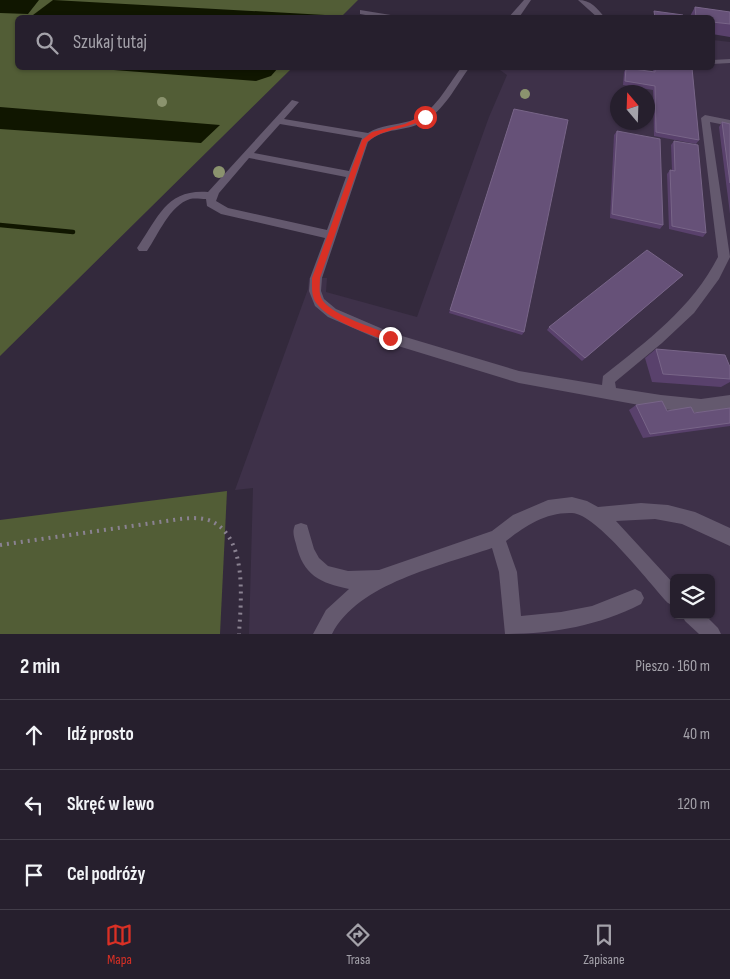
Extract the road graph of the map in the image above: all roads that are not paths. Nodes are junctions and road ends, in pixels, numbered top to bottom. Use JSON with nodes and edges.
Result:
{"nodes":[{"id":1,"x":528,"y":0,"type":"edge"},
{"id":2,"x":581,"y":0,"type":"edge"},
{"id":3,"x":364,"y":12,"type":"dead end"},
{"id":4,"x":380,"y":15,"type":"edge"},
{"id":5,"x":516,"y":15,"type":"edge"},
{"id":6,"x":599,"y":15,"type":"edge"},
{"id":7,"x":730,"y":61,"type":"edge"},
{"id":8,"x":715,"y":62,"type":"edge"},
{"id":9,"x":463,"y":70,"type":"edge"},
{"id":10,"x":294,"y":102,"type":"dead end"},
{"id":11,"x":279,"y":121,"type":"junction"},
{"id":12,"x":730,"y":123,"type":"edge"},
{"id":13,"x":369,"y":136,"type":"junction"},
{"id":14,"x":248,"y":155,"type":"junction"},
{"id":15,"x":352,"y":175,"type":"junction"},
{"id":16,"x":211,"y":196,"type":"junction"},
{"id":17,"x":331,"y":235,"type":"junction"},
{"id":18,"x":143,"y":248,"type":"dead end"},
{"id":19,"x":610,"y":393,"type":"junction"},
{"id":20,"x":730,"y":402,"type":"edge"},
{"id":21,"x":598,"y":515,"type":"junction"},
{"id":22,"x":301,"y":532,"type":"dead end"},
{"id":23,"x":498,"y":538,"type":"junction"},
{"id":24,"x":730,"y":538,"type":"edge"},
{"id":25,"x":379,"y":579,"type":"junction"},
{"id":26,"x":670,"y":593,"type":"edge"},
{"id":27,"x":636,"y":598,"type":"dead end"},
{"id":28,"x":695,"y":619,"type":"edge"},
{"id":29,"x":514,"y":629,"type":"edge"},
{"id":30,"x":322,"y":634,"type":"edge"},
{"id":31,"x":712,"y":634,"type":"edge"}],
"edges":[{"from":1,"to":5,"type":"lane"},
{"from":2,"to":6,"type":"lane"},
{"from":3,"to":4,"type":"lane"},
{"from":7,"to":8,"type":"lane"},
{"from":9,"to":13,"type":"lane"},
{"from":10,"to":11,"type":"lane"},
{"from":11,"to":13,"type":"lane"},
{"from":11,"to":14,"type":"lane"},
{"from":12,"to":19,"type":"lane"},
{"from":13,"to":15,"type":"lane"},
{"from":14,"to":15,"type":"lane"},
{"from":14,"to":16,"type":"lane"},
{"from":15,"to":17,"type":"lane"},
{"from":16,"to":17,"type":"lane"},
{"from":16,"to":18,"type":"lane"},
{"from":17,"to":19,"type":"lane"},
{"from":19,"to":20,"type":"lane"},
{"from":21,"to":23,"type":"lane"},
{"from":21,"to":24,"type":"lane"},
{"from":21,"to":26,"type":"lane"},
{"from":22,"to":25,"type":"lane"},
{"from":23,"to":25,"type":"lane"},
{"from":23,"to":29,"type":"lane"},
{"from":25,"to":30,"type":"lane"},
{"from":27,"to":29,"type":"lane"},
{"from":28,"to":31,"type":"lane"}]}
